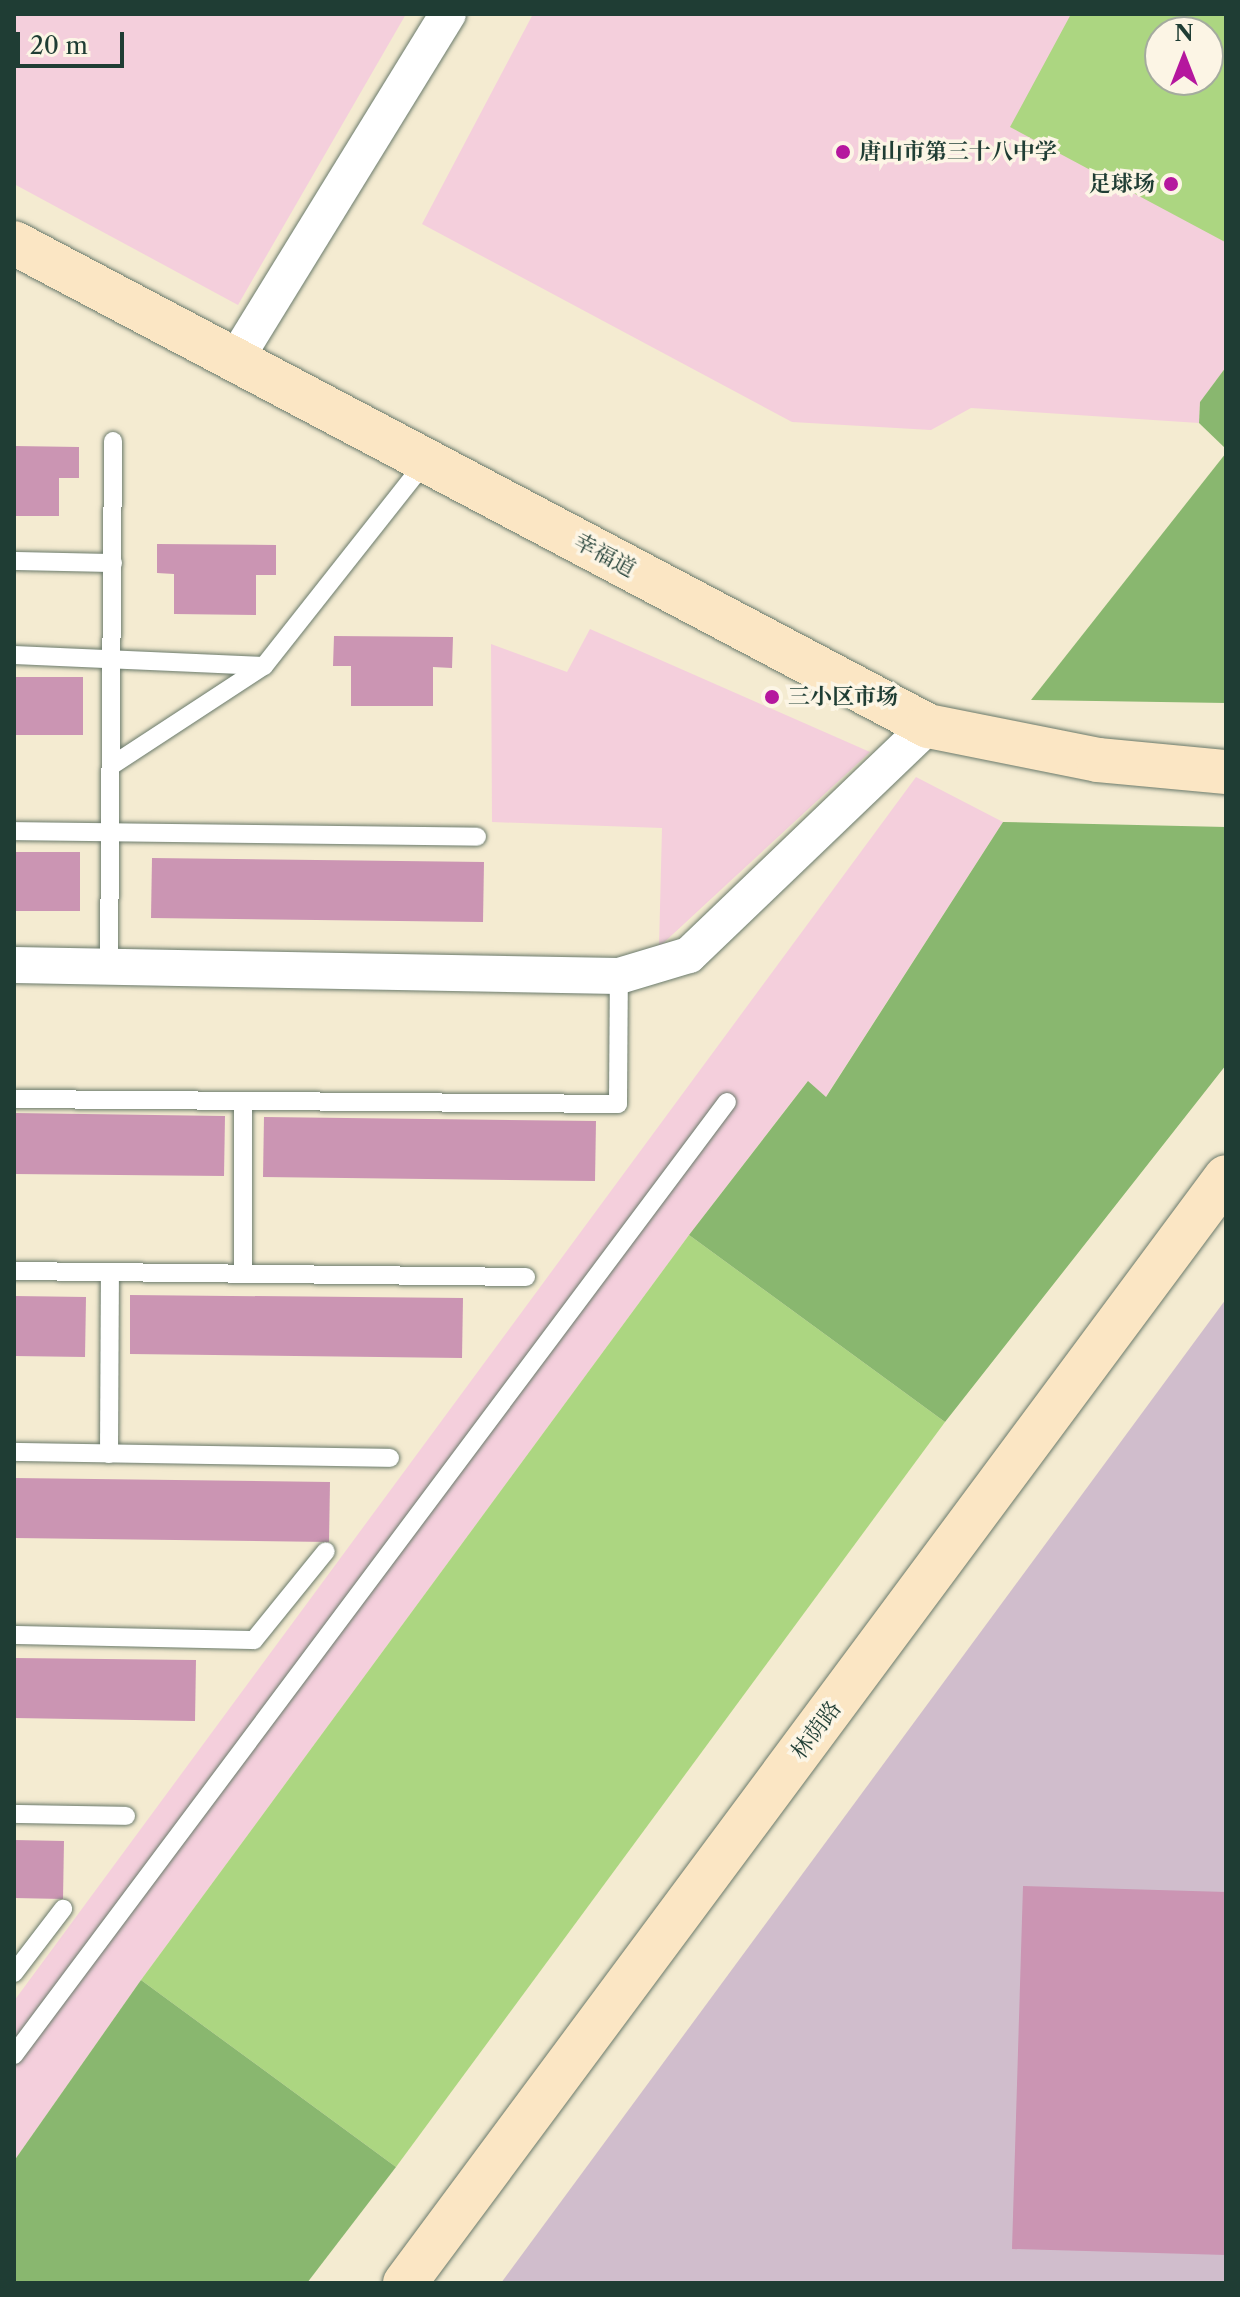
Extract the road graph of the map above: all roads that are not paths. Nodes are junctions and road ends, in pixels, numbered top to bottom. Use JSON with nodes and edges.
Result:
{"nodes":[{"id":1,"x":448,"y":14,"type":"edge"},
{"id":2,"x":14,"y":243,"type":"edge"},
{"id":3,"x":235,"y":360,"type":"junction"},
{"id":4,"x":113,"y":441,"type":"dead end"},
{"id":5,"x":426,"y":461,"type":"junction"},
{"id":6,"x":14,"y":561,"type":"edge"},
{"id":7,"x":113,"y":563,"type":"junction"},
{"id":8,"x":14,"y":655,"type":"edge"},
{"id":9,"x":112,"y":656,"type":"junction"},
{"id":10,"x":264,"y":666,"type":"junction"},
{"id":11,"x":928,"y":726,"type":"junction"},
{"id":12,"x":111,"y":766,"type":"junction"},
{"id":13,"x":1226,"y":772,"type":"edge"},
{"id":14,"x":14,"y":831,"type":"edge"},
{"id":15,"x":110,"y":832,"type":"junction"},
{"id":16,"x":477,"y":837,"type":"dead end"},
{"id":17,"x":14,"y":965,"type":"edge"},
{"id":18,"x":109,"y":966,"type":"junction"},
{"id":19,"x":619,"y":976,"type":"junction"},
{"id":20,"x":14,"y":1099,"type":"edge"},
{"id":21,"x":243,"y":1101,"type":"junction"},
{"id":22,"x":727,"y":1102,"type":"dead end"},
{"id":23,"x":1226,"y":1177,"type":"edge"},
{"id":24,"x":14,"y":1271,"type":"edge"},
{"id":25,"x":110,"y":1272,"type":"junction"},
{"id":26,"x":243,"y":1274,"type":"junction"},
{"id":27,"x":526,"y":1277,"type":"dead end"},
{"id":28,"x":14,"y":1452,"type":"edge"},
{"id":29,"x":109,"y":1454,"type":"junction"},
{"id":30,"x":390,"y":1458,"type":"dead end"},
{"id":31,"x":326,"y":1551,"type":"dead end"},
{"id":32,"x":14,"y":1635,"type":"edge"},
{"id":33,"x":14,"y":1814,"type":"edge"},
{"id":34,"x":126,"y":1816,"type":"dead end"},
{"id":35,"x":63,"y":1909,"type":"dead end"},
{"id":36,"x":14,"y":1973,"type":"edge"},
{"id":37,"x":14,"y":2055,"type":"edge"},
{"id":38,"x":405,"y":2283,"type":"edge"}],
"edges":[{"from":1,"to":3,"type":"street"},
{"from":2,"to":3,"type":"main road","name":"幸福道"},
{"from":3,"to":5,"type":"main road","name":"幸福道"},
{"from":4,"to":7,"type":"lane"},
{"from":5,"to":10,"type":"lane"},
{"from":5,"to":11,"type":"main road","name":"幸福道"},
{"from":6,"to":7,"type":"lane"},
{"from":7,"to":9,"type":"lane"},
{"from":8,"to":9,"type":"lane"},
{"from":9,"to":10,"type":"lane"},
{"from":9,"to":12,"type":"lane"},
{"from":10,"to":12,"type":"lane"},
{"from":11,"to":13,"type":"main road","name":"幸福道"},
{"from":11,"to":19,"type":"street"},
{"from":12,"to":15,"type":"lane"},
{"from":14,"to":15,"type":"lane"},
{"from":15,"to":16,"type":"lane"},
{"from":15,"to":18,"type":"lane"},
{"from":17,"to":18,"type":"street"},
{"from":18,"to":19,"type":"street"},
{"from":19,"to":21,"type":"lane"},
{"from":20,"to":21,"type":"lane"},
{"from":21,"to":26,"type":"lane"},
{"from":22,"to":37,"type":"lane"},
{"from":23,"to":38,"type":"main road","name":"林荫路"},
{"from":24,"to":25,"type":"lane"},
{"from":25,"to":26,"type":"lane"},
{"from":25,"to":29,"type":"lane"},
{"from":26,"to":27,"type":"lane"},
{"from":28,"to":29,"type":"lane"},
{"from":29,"to":30,"type":"lane"},
{"from":31,"to":32,"type":"lane"},
{"from":33,"to":34,"type":"lane"},
{"from":35,"to":36,"type":"lane"}]}
